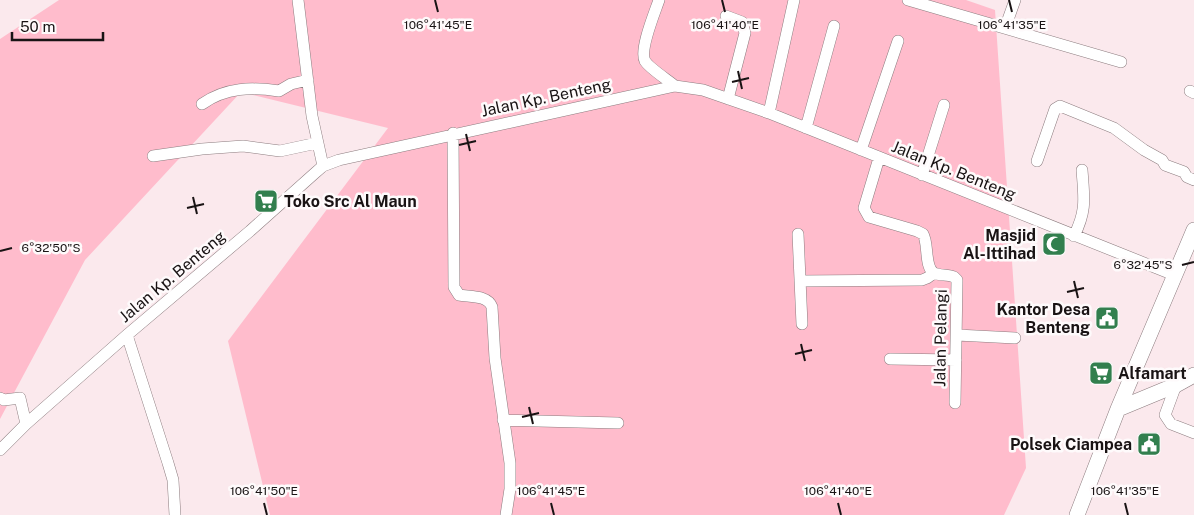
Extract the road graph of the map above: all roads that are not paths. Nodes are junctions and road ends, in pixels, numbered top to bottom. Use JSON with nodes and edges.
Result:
{"nodes":[{"id":1,"x":298,"y":0,"type":"edge"},
{"id":2,"x":659,"y":0,"type":"edge"},
{"id":3,"x":794,"y":0,"type":"edge"},
{"id":4,"x":908,"y":0,"type":"edge"},
{"id":5,"x":1014,"y":0,"type":"edge"},
{"id":6,"x":726,"y":16,"type":"dead end"},
{"id":7,"x":834,"y":26,"type":"dead end"},
{"id":8,"x":1005,"y":28,"type":"junction"},
{"id":9,"x":898,"y":40,"type":"dead end"},
{"id":10,"x":1121,"y":62,"type":"dead end"},
{"id":11,"x":308,"y":80,"type":"junction"},
{"id":12,"x":675,"y":86,"type":"junction"},
{"id":13,"x":728,"y":99,"type":"junction"},
{"id":14,"x":202,"y":104,"type":"dead end"},
{"id":15,"x":944,"y":105,"type":"dead end"},
{"id":16,"x":769,"y":113,"type":"junction"},
{"id":17,"x":806,"y":128,"type":"junction"},
{"id":18,"x":453,"y":134,"type":"junction"},
{"id":19,"x":317,"y":143,"type":"junction"},
{"id":20,"x":861,"y":150,"type":"junction"},
{"id":21,"x":152,"y":156,"type":"dead end"},
{"id":22,"x":879,"y":158,"type":"junction"},
{"id":23,"x":1036,"y":161,"type":"dead end"},
{"id":24,"x":323,"y":166,"type":"junction"},
{"id":25,"x":1082,"y":170,"type":"dead end"},
{"id":26,"x":922,"y":175,"type":"junction"},
{"id":27,"x":1194,"y":180,"type":"edge"},
{"id":28,"x":1194,"y":230,"type":"edge"},
{"id":29,"x":798,"y":234,"type":"dead end"},
{"id":30,"x":1074,"y":236,"type":"junction"},
{"id":31,"x":934,"y":273,"type":"junction"},
{"id":32,"x":1174,"y":275,"type":"junction"},
{"id":33,"x":800,"y":281,"type":"junction"},
{"id":34,"x":802,"y":324,"type":"dead end"},
{"id":35,"x":127,"y":335,"type":"junction"},
{"id":36,"x":957,"y":335,"type":"junction"},
{"id":37,"x":1014,"y":338,"type":"dead end"},
{"id":38,"x":890,"y":360,"type":"dead end"},
{"id":39,"x":956,"y":360,"type":"junction"},
{"id":40,"x":1194,"y":375,"type":"edge"},
{"id":41,"x":1176,"y":385,"type":"junction"},
{"id":42,"x":0,"y":398,"type":"edge"},
{"id":43,"x":955,"y":403,"type":"dead end"},
{"id":44,"x":1118,"y":409,"type":"junction"},
{"id":45,"x":504,"y":420,"type":"junction"},
{"id":46,"x":618,"y":423,"type":"dead end"},
{"id":47,"x":26,"y":424,"type":"junction"},
{"id":48,"x":1194,"y":433,"type":"edge"},
{"id":49,"x":0,"y":450,"type":"edge"},
{"id":50,"x":175,"y":515,"type":"edge"},
{"id":51,"x":506,"y":515,"type":"edge"},
{"id":52,"x":1077,"y":515,"type":"edge"}],
"edges":[{"from":1,"to":11,"type":"street"},
{"from":2,"to":12,"type":"street"},
{"from":3,"to":16,"type":"street"},
{"from":4,"to":8,"type":"street"},
{"from":5,"to":8,"type":"street"},
{"from":6,"to":13,"type":"street"},
{"from":7,"to":17,"type":"street"},
{"from":8,"to":10,"type":"street"},
{"from":9,"to":20,"type":"street"},
{"from":11,"to":14,"type":"street"},
{"from":11,"to":19,"type":"street"},
{"from":12,"to":13,"type":"street","name":"Jalan Kp. Benteng"},
{"from":12,"to":18,"type":"street","name":"Jalan Kp. Benteng"},
{"from":13,"to":16,"type":"street","name":"Jalan Kp. Benteng"},
{"from":15,"to":26,"type":"street"},
{"from":16,"to":17,"type":"street","name":"Jalan Kp. Benteng"},
{"from":17,"to":20,"type":"street","name":"Jalan Kp. Benteng"},
{"from":18,"to":24,"type":"street","name":"Jalan Kp. Benteng"},
{"from":18,"to":45,"type":"street"},
{"from":19,"to":21,"type":"street"},
{"from":19,"to":24,"type":"street"},
{"from":20,"to":22,"type":"street","name":"Jalan Kp. Benteng"},
{"from":22,"to":26,"type":"street","name":"Jalan Kp. Benteng"},
{"from":22,"to":31,"type":"street","name":"Jalan Pelangi"},
{"from":23,"to":27,"type":"street"},
{"from":24,"to":35,"type":"street","name":"Jalan Kp. Benteng"},
{"from":25,"to":30,"type":"street"},
{"from":26,"to":30,"type":"street","name":"Jalan Kp. Benteng"},
{"from":28,"to":32,"type":"main road"},
{"from":29,"to":33,"type":"street"},
{"from":30,"to":32,"type":"street","name":"Jalan Kp. Benteng"},
{"from":31,"to":33,"type":"street"},
{"from":31,"to":36,"type":"street","name":"Jalan Pelangi"},
{"from":32,"to":44,"type":"main road"},
{"from":33,"to":34,"type":"street"},
{"from":35,"to":47,"type":"street","name":"Jalan Kp. Benteng"},
{"from":35,"to":50,"type":"street"},
{"from":36,"to":37,"type":"street"},
{"from":36,"to":39,"type":"street","name":"Jalan Pelangi"},
{"from":38,"to":39,"type":"street"},
{"from":39,"to":43,"type":"street","name":"Jalan Pelangi"},
{"from":40,"to":41,"type":"main road"},
{"from":41,"to":44,"type":"main road"},
{"from":41,"to":48,"type":"street"},
{"from":42,"to":47,"type":"street"},
{"from":44,"to":52,"type":"main road"},
{"from":45,"to":46,"type":"street"},
{"from":45,"to":51,"type":"street"},
{"from":47,"to":49,"type":"street","name":"Jalan Kp. Benteng"}]}
